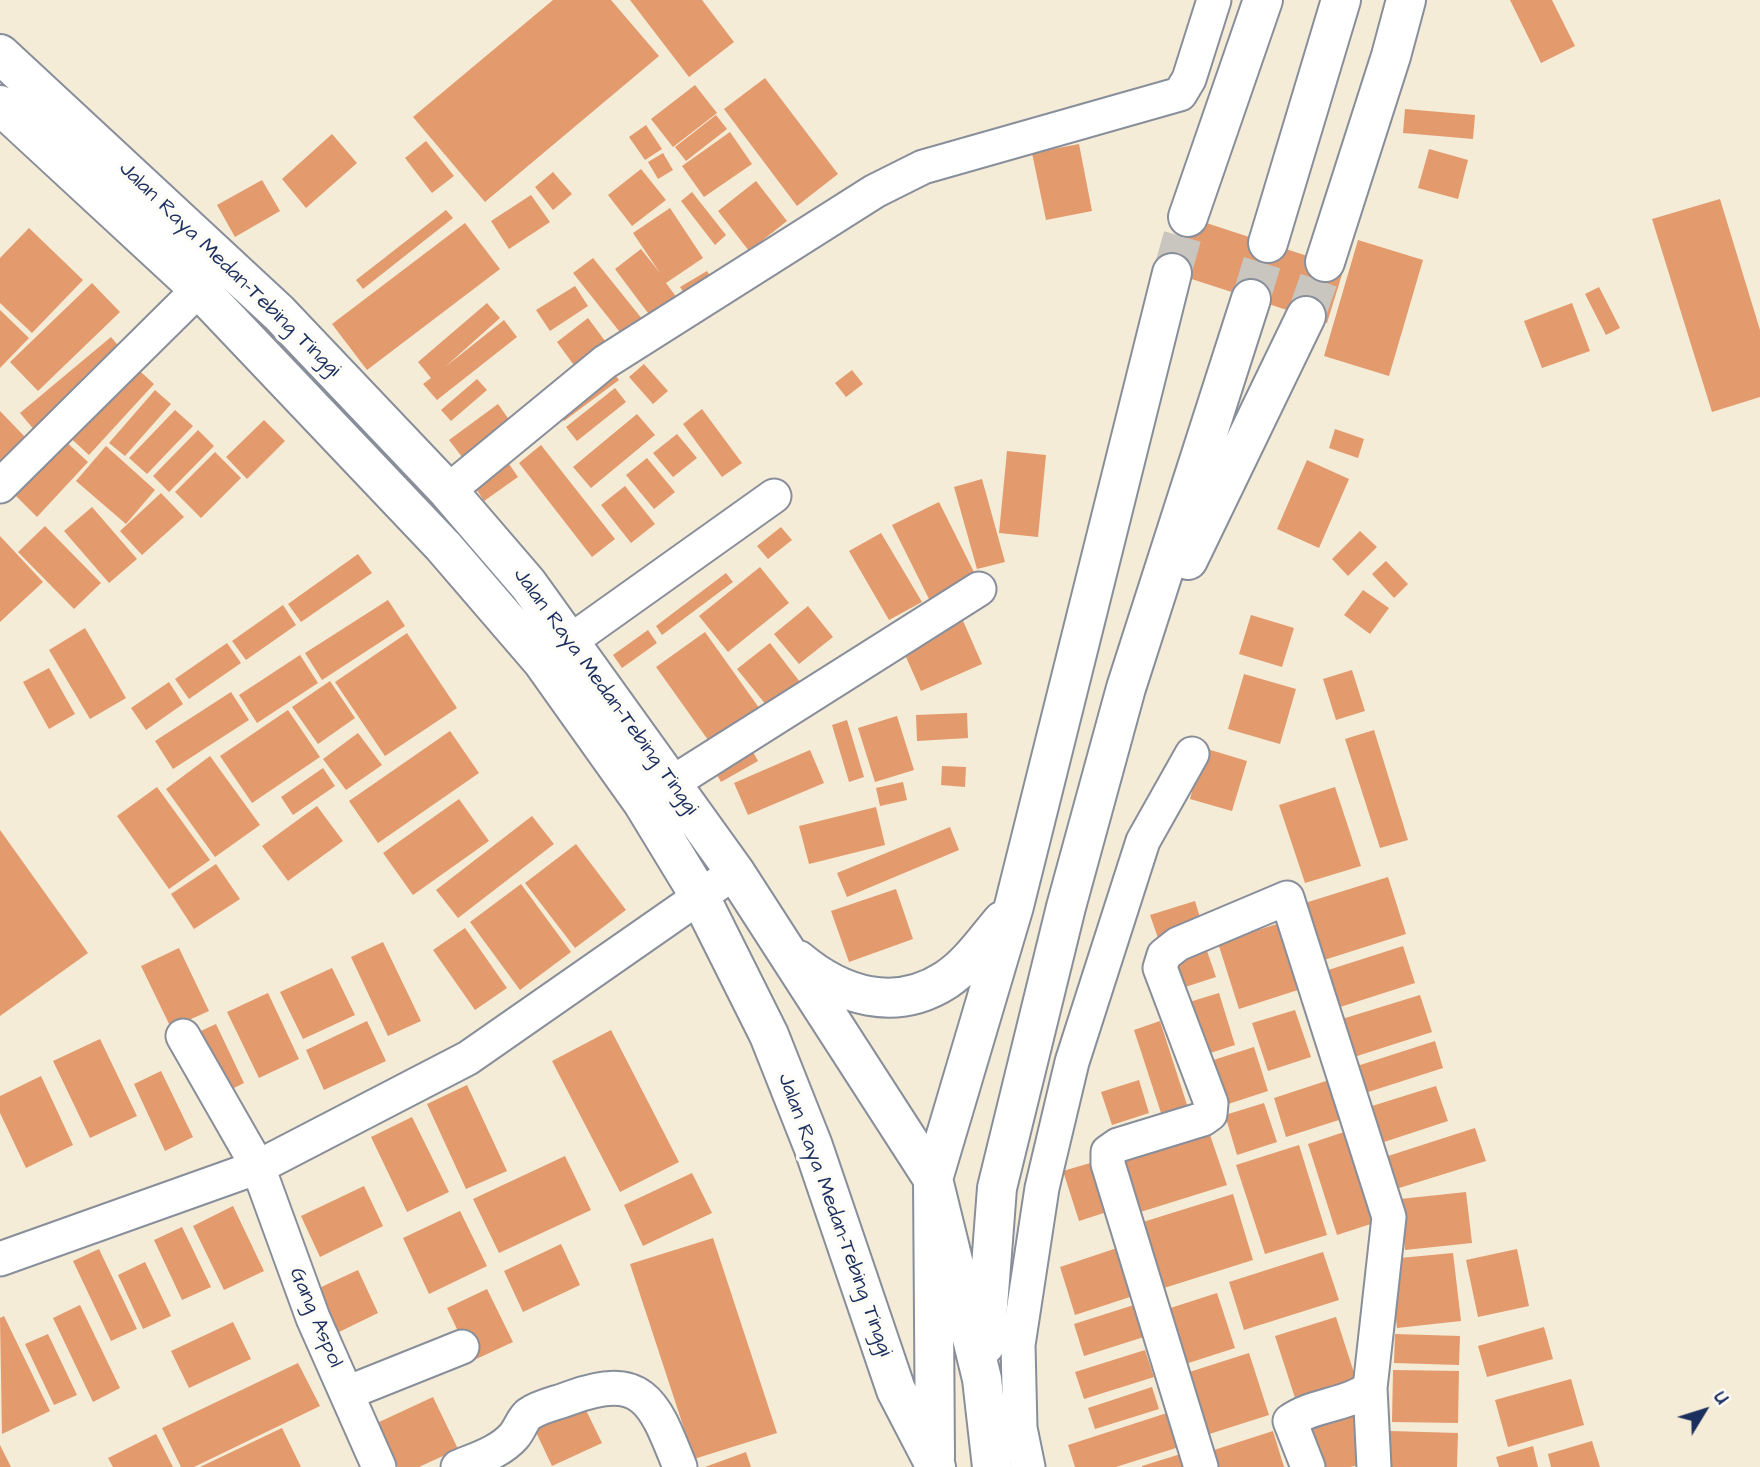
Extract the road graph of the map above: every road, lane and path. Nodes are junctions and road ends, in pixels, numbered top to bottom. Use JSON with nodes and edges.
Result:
{"nodes":[{"id":1,"x":1214,"y":0,"type":"edge"},
{"id":2,"x":1264,"y":0,"type":"edge"},
{"id":3,"x":1342,"y":0,"type":"edge"},
{"id":4,"x":1405,"y":0,"type":"edge"},
{"id":5,"x":0,"y":54,"type":"edge"},
{"id":6,"x":0,"y":105,"type":"edge"},
{"id":7,"x":1188,"y":217,"type":"tunnel mouth"},
{"id":8,"x":1268,"y":243,"type":"tunnel mouth"},
{"id":9,"x":1325,"y":262,"type":"tunnel mouth"},
{"id":10,"x":1172,"y":273,"type":"tunnel mouth"},
{"id":11,"x":199,"y":289,"type":"junction"},
{"id":12,"x":1251,"y":299,"type":"tunnel mouth"},
{"id":13,"x":1306,"y":316,"type":"tunnel mouth"},
{"id":14,"x":0,"y":486,"type":"edge"},
{"id":15,"x":448,"y":491,"type":"junction"},
{"id":16,"x":774,"y":496,"type":"dead end"},
{"id":17,"x":979,"y":589,"type":"dead end"},
{"id":18,"x":556,"y":651,"type":"junction"},
{"id":19,"x":1126,"y":688,"type":"junction"},
{"id":20,"x":1192,"y":754,"type":"dead end"},
{"id":21,"x":657,"y":793,"type":"junction"},
{"id":22,"x":735,"y":872,"type":"junction"},
{"id":23,"x":699,"y":895,"type":"junction"},
{"id":24,"x":1014,"y":906,"type":"junction"},
{"id":25,"x":785,"y":949,"type":"junction"},
{"id":26,"x":183,"y":1036,"type":"dead end"},
{"id":27,"x":258,"y":1167,"type":"junction"},
{"id":28,"x":933,"y":1179,"type":"junction"},
{"id":29,"x":0,"y":1259,"type":"edge"},
{"id":30,"x":462,"y":1347,"type":"dead end"},
{"id":31,"x":982,"y":1378,"type":"junction"},
{"id":32,"x":1370,"y":1388,"type":"junction"},
{"id":33,"x":347,"y":1393,"type":"junction"},
{"id":34,"x":935,"y":1465,"type":"edge"},
{"id":35,"x":379,"y":1467,"type":"edge"},
{"id":36,"x":458,"y":1467,"type":"edge"},
{"id":37,"x":680,"y":1467,"type":"edge"},
{"id":38,"x":992,"y":1467,"type":"edge"},
{"id":39,"x":1028,"y":1467,"type":"edge"},
{"id":40,"x":1200,"y":1467,"type":"edge"},
{"id":41,"x":1308,"y":1467,"type":"edge"},
{"id":42,"x":1374,"y":1467,"type":"edge"}],
"edges":[{"from":1,"to":15,"type":"street"},
{"from":2,"to":7,"type":"highway"},
{"from":3,"to":8,"type":"highway"},
{"from":4,"to":9,"type":"highway"},
{"from":5,"to":15,"type":"highway","name":"Jalan Raya Medan-Tebing Tinggi"},
{"from":6,"to":11,"type":"highway","name":"Jalan Raya Medan-Tebing Tinggi"},
{"from":10,"to":24,"type":"highway"},
{"from":11,"to":14,"type":"street"},
{"from":11,"to":18,"type":"highway","name":"Jalan Raya Medan-Tebing Tinggi"},
{"from":12,"to":19,"type":"highway"},
{"from":13,"to":19,"type":"highway"},
{"from":15,"to":18,"type":"highway","name":"Jalan Raya Medan-Tebing Tinggi"},
{"from":16,"to":18,"type":"street"},
{"from":17,"to":21,"type":"street"},
{"from":18,"to":21,"type":"highway","name":"Jalan Raya Medan-Tebing Tinggi"},
{"from":19,"to":31,"type":"highway"},
{"from":20,"to":39,"type":"street"},
{"from":21,"to":22,"type":"highway","name":"Jalan Raya Medan-Tebing Tinggi"},
{"from":21,"to":23,"type":"highway","name":"Jalan Raya Medan-Tebing Tinggi"},
{"from":22,"to":23,"type":"street"},
{"from":22,"to":25,"type":"highway","name":"Jalan Raya Medan-Tebing Tinggi"},
{"from":23,"to":27,"type":"street"},
{"from":23,"to":34,"type":"highway","name":"Jalan Raya Medan-Tebing Tinggi"},
{"from":24,"to":25,"type":"highway"},
{"from":24,"to":28,"type":"highway"},
{"from":25,"to":28,"type":"highway","name":"Jalan Raya Medan-Tebing Tinggi"},
{"from":26,"to":27,"type":"street","name":"Gang Aspol"},
{"from":27,"to":29,"type":"street"},
{"from":27,"to":33,"type":"street","name":"Gang Aspol"},
{"from":28,"to":31,"type":"highway","name":"Jalan Raya Medan-Tebing Tinggi"},
{"from":28,"to":34,"type":"highway"},
{"from":30,"to":33,"type":"street"},
{"from":31,"to":38,"type":"highway","name":"Jalan Raya Medan-Tebing Tinggi"},
{"from":32,"to":40,"type":"street"},
{"from":32,"to":41,"type":"street"},
{"from":32,"to":42,"type":"street"},
{"from":33,"to":35,"type":"street","name":"Gang Aspol"},
{"from":36,"to":37,"type":"street"}]}
